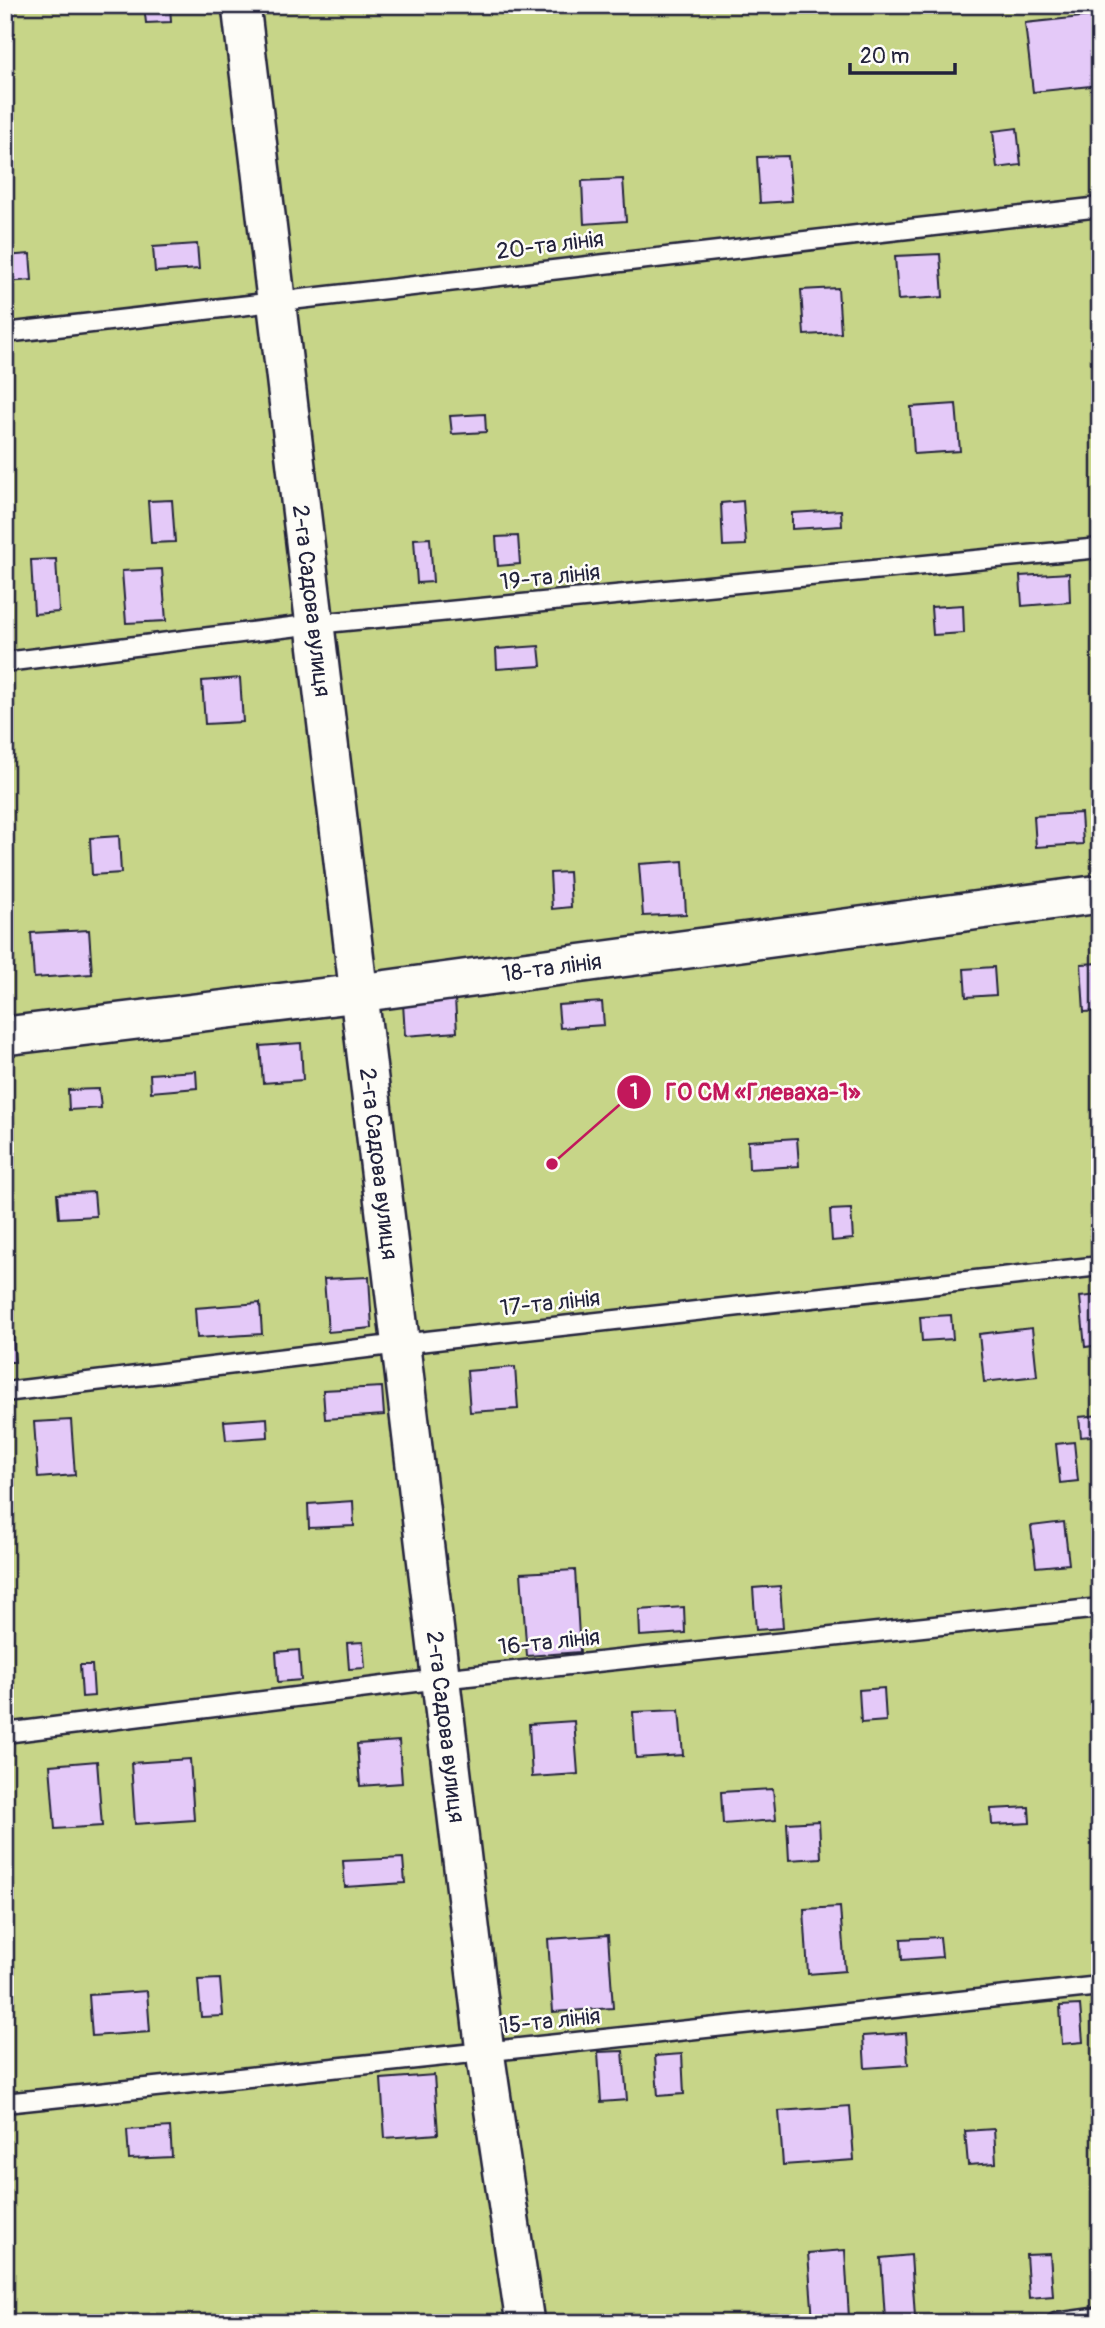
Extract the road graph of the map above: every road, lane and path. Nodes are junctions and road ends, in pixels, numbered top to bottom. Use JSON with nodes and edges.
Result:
{"nodes":[{"id":1,"x":241,"y":5,"type":"edge"},
{"id":2,"x":1100,"y":206,"type":"edge"},
{"id":3,"x":276,"y":301,"type":"junction"},
{"id":4,"x":5,"y":332,"type":"edge"},
{"id":5,"x":1100,"y":548,"type":"edge"},
{"id":6,"x":315,"y":624,"type":"junction"},
{"id":7,"x":5,"y":662,"type":"edge"},
{"id":8,"x":1100,"y":894,"type":"edge"},
{"id":9,"x":359,"y":993,"type":"junction"},
{"id":10,"x":5,"y":1036,"type":"edge"},
{"id":11,"x":1100,"y":1266,"type":"edge"},
{"id":12,"x":400,"y":1344,"type":"junction"},
{"id":13,"x":5,"y":1392,"type":"edge"},
{"id":14,"x":1100,"y":1608,"type":"edge"},
{"id":15,"x":440,"y":1679,"type":"junction"},
{"id":16,"x":5,"y":1733,"type":"edge"},
{"id":17,"x":1100,"y":1986,"type":"edge"},
{"id":18,"x":485,"y":2052,"type":"junction"},
{"id":19,"x":5,"y":2103,"type":"edge"},
{"id":20,"x":1100,"y":2317,"type":"edge"},
{"id":21,"x":525,"y":2323,"type":"edge"},
{"id":22,"x":1056,"y":2323,"type":"edge"}],
"edges":[{"from":1,"to":3,"type":"street","name":"2-га Садова вулиця"},
{"from":2,"to":3,"type":"lane","name":"20-та лінія"},
{"from":3,"to":4,"type":"lane","name":"20-та лінія"},
{"from":3,"to":6,"type":"street","name":"2-га Садова вулиця"},
{"from":5,"to":6,"type":"lane","name":"19-та лінія"},
{"from":6,"to":7,"type":"lane","name":"19-та лінія"},
{"from":6,"to":9,"type":"street","name":"2-га Садова вулиця"},
{"from":8,"to":9,"type":"street","name":"18-та лінія"},
{"from":9,"to":10,"type":"street","name":"18-та лінія"},
{"from":9,"to":12,"type":"street","name":"2-га Садова вулиця"},
{"from":11,"to":12,"type":"lane","name":"17-та лінія"},
{"from":12,"to":13,"type":"lane","name":"17-та лінія"},
{"from":12,"to":15,"type":"street","name":"2-га Садова вулиця"},
{"from":14,"to":15,"type":"lane","name":"16-та лінія"},
{"from":15,"to":16,"type":"lane","name":"16-та лінія"},
{"from":15,"to":18,"type":"street","name":"2-га Садова вулиця"},
{"from":17,"to":18,"type":"lane","name":"15-та лінія"},
{"from":18,"to":19,"type":"lane","name":"15-та лінія"},
{"from":18,"to":21,"type":"street","name":"2-га Садова вулиця"},
{"from":20,"to":22,"type":"lane"}]}
